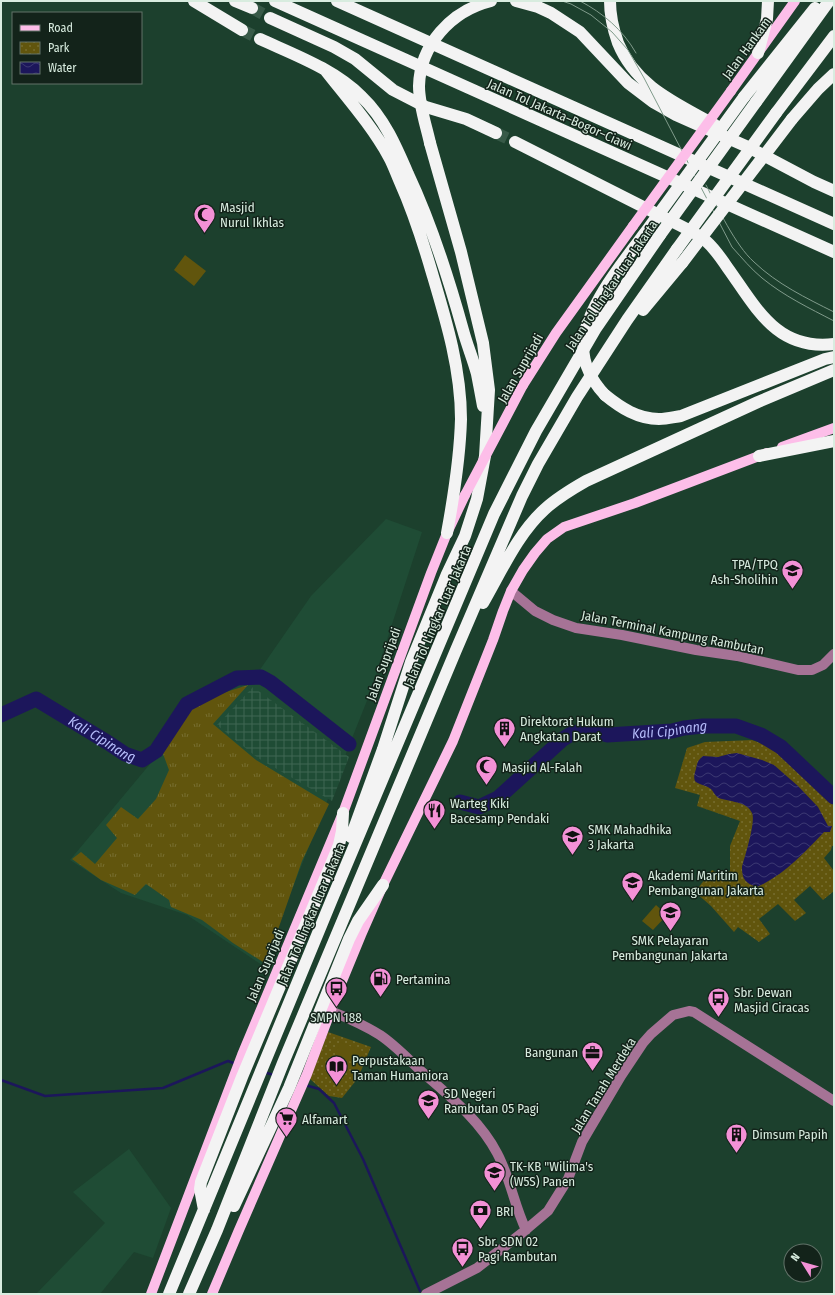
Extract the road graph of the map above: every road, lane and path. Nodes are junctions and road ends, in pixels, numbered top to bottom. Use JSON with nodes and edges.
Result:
{"nodes":[{"id":1,"x":194,"y":1,"type":"edge"},
{"id":2,"x":234,"y":1,"type":"edge"},
{"id":3,"x":275,"y":1,"type":"edge"},
{"id":4,"x":337,"y":1,"type":"edge"},
{"id":5,"x":492,"y":1,"type":"edge"},
{"id":6,"x":516,"y":1,"type":"edge"},
{"id":7,"x":610,"y":1,"type":"edge"},
{"id":8,"x":768,"y":1,"type":"edge"},
{"id":9,"x":795,"y":1,"type":"edge"},
{"id":10,"x":821,"y":1,"type":"edge"},
{"id":11,"x":829,"y":1,"type":"edge"},
{"id":12,"x":252,"y":8,"type":"tunnel mouth"},
{"id":13,"x":270,"y":18,"type":"tunnel mouth"},
{"id":14,"x":242,"y":30,"type":"tunnel mouth"},
{"id":15,"x":834,"y":36,"type":"edge"},
{"id":16,"x":260,"y":38,"type":"tunnel mouth"},
{"id":17,"x":758,"y":53,"type":"junction"},
{"id":18,"x":326,"y":71,"type":"junction"},
{"id":19,"x":834,"y":74,"type":"edge"},
{"id":20,"x":731,"y":91,"type":"joint"},
{"id":21,"x":496,"y":133,"type":"tunnel mouth"},
{"id":22,"x":516,"y":142,"type":"tunnel mouth"},
{"id":23,"x":748,"y":147,"type":"junction"},
{"id":24,"x":834,"y":191,"type":"edge"},
{"id":25,"x":834,"y":224,"type":"edge"},
{"id":26,"x":834,"y":252,"type":"edge"},
{"id":27,"x":834,"y":344,"type":"edge"},
{"id":28,"x":834,"y":357,"type":"edge"},
{"id":29,"x":599,"y":363,"type":"junction"},
{"id":30,"x":834,"y":370,"type":"edge"},
{"id":31,"x":486,"y":421,"type":"junction"},
{"id":32,"x":834,"y":428,"type":"edge"},
{"id":33,"x":834,"y":441,"type":"edge"},
{"id":34,"x":759,"y":456,"type":"junction"},
{"id":35,"x":448,"y":533,"type":"junction"},
{"id":36,"x":511,"y":591,"type":"junction"},
{"id":37,"x":456,"y":650,"type":"junction"},
{"id":38,"x":834,"y":654,"type":"edge"},
{"id":39,"x":343,"y":813,"type":"joint"},
{"id":40,"x":383,"y":885,"type":"junction"},
{"id":41,"x":332,"y":899,"type":"junction"},
{"id":42,"x":330,"y":1011,"type":"junction"},
{"id":43,"x":302,"y":1070,"type":"junction"},
{"id":44,"x":239,"y":1074,"type":"junction"},
{"id":45,"x":294,"y":1091,"type":"junction"},
{"id":46,"x":834,"y":1101,"type":"edge"},
{"id":47,"x":204,"y":1210,"type":"junction"},
{"id":48,"x":216,"y":1230,"type":"junction"},
{"id":49,"x":526,"y":1230,"type":"junction"},
{"id":50,"x":151,"y":1294,"type":"edge"},
{"id":51,"x":169,"y":1294,"type":"edge"},
{"id":52,"x":189,"y":1294,"type":"edge"},
{"id":53,"x":212,"y":1294,"type":"edge"},
{"id":54,"x":426,"y":1294,"type":"edge"}],
"edges":[{"from":1,"to":14,"type":"highway"},
{"from":2,"to":12,"type":"highway"},
{"from":3,"to":26,"type":"highway","name":"Jalan Tol Jakarta–Bogor–Ciawi"},
{"from":4,"to":25,"type":"highway","name":"Jalan Tol Jakarta–Bogor–Ciawi"},
{"from":5,"to":31,"type":"highway","bridge":true},
{"from":6,"to":23,"type":"highway"},
{"from":7,"to":23,"type":"highway"},
{"from":8,"to":17,"type":"highway"},
{"from":9,"to":17,"type":"main road","name":"Jalan Hankam"},
{"from":10,"to":28,"type":"highway","bridge":true},
{"from":11,"to":41,"type":"highway","name":"Jalan Tol Lingkar Luar Jakarta","bridge":true},
{"from":13,"to":21,"type":"highway"},
{"from":15,"to":29,"type":"highway","bridge":true},
{"from":16,"to":18,"type":"highway"},
{"from":17,"to":20,"type":"main road","name":"Jalan Hankam"},
{"from":18,"to":31,"type":"highway"},
{"from":18,"to":35,"type":"highway"},
{"from":19,"to":29,"type":"highway","bridge":true},
{"from":20,"to":35,"type":"main road","name":"Jalan Suprijadi","bridge":true},
{"from":22,"to":27,"type":"highway"},
{"from":23,"to":24,"type":"highway"},
{"from":29,"to":37,"type":"highway"},
{"from":30,"to":37,"type":"highway"},
{"from":31,"to":41,"type":"highway"},
{"from":32,"to":34,"type":"main road"},
{"from":33,"to":34,"type":"highway"},
{"from":34,"to":36,"type":"main road"},
{"from":35,"to":39,"type":"main road","name":"Jalan Suprijadi"},
{"from":36,"to":38,"type":"street","name":"Jalan Terminal Kampung Rambutan"},
{"from":36,"to":40,"type":"main road"},
{"from":37,"to":48,"type":"highway"},
{"from":39,"to":44,"type":"highway"},
{"from":40,"to":42,"type":"main road"},
{"from":40,"to":43,"type":"highway"},
{"from":41,"to":47,"type":"highway","name":"Jalan Tol Lingkar Luar Jakarta"},
{"from":42,"to":43,"type":"main road"},
{"from":42,"to":49,"type":"street"},
{"from":43,"to":45,"type":"highway"},
{"from":44,"to":47,"type":"highway"},
{"from":44,"to":50,"type":"main road"},
{"from":45,"to":48,"type":"highway"},
{"from":45,"to":53,"type":"main road"},
{"from":46,"to":49,"type":"street","name":"Jalan Tanah Merdeka"},
{"from":47,"to":51,"type":"highway","name":"Jalan Tol Lingkar Luar Jakarta"},
{"from":48,"to":52,"type":"highway"},
{"from":49,"to":54,"type":"street","name":"Jalan Tanah Merdeka"}]}
